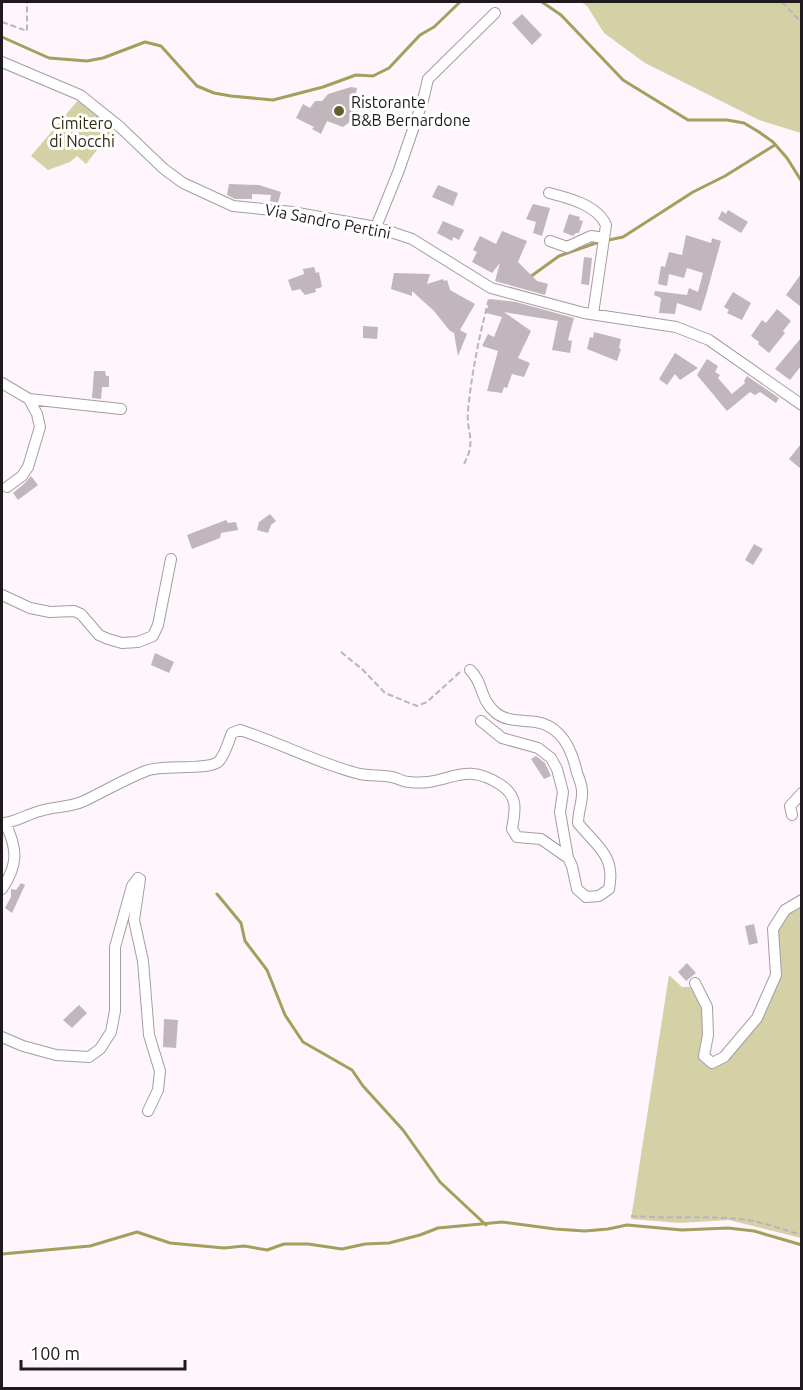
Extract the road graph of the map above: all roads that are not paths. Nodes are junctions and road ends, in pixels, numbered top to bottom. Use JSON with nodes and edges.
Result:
{"nodes":[{"id":1,"x":495,"y":13,"type":"dead end"},
{"id":2,"x":2,"y":62,"type":"edge"},
{"id":3,"x":549,"y":193,"type":"dead end"},
{"id":4,"x":376,"y":227,"type":"junction"},
{"id":5,"x":550,"y":241,"type":"dead end"},
{"id":6,"x":604,"y":241,"type":"junction"},
{"id":7,"x":593,"y":314,"type":"junction"},
{"id":8,"x":2,"y":383,"type":"edge"},
{"id":9,"x":29,"y":399,"type":"junction"},
{"id":10,"x":801,"y":405,"type":"edge"},
{"id":11,"x":121,"y":409,"type":"dead end"},
{"id":12,"x":7,"y":487,"type":"dead end"},
{"id":13,"x":171,"y":559,"type":"dead end"},
{"id":14,"x":2,"y":596,"type":"edge"},
{"id":15,"x":470,"y":670,"type":"road end"},
{"id":16,"x":481,"y":721,"type":"dead end"},
{"id":17,"x":801,"y":793,"type":"edge"},
{"id":18,"x":792,"y":815,"type":"dead end"},
{"id":19,"x":567,"y":858,"type":"junction"},
{"id":20,"x":2,"y":889,"type":"edge"},
{"id":21,"x":801,"y":900,"type":"edge"},
{"id":22,"x":695,"y":983,"type":"dead end"},
{"id":23,"x":2,"y":1036,"type":"edge"},
{"id":24,"x":148,"y":1111,"type":"dead end"}],
"edges":[{"from":1,"to":4,"type":"street"},
{"from":2,"to":4,"type":"street","name":"Via Sandro Pertini"},
{"from":3,"to":6,"type":"street"},
{"from":4,"to":7,"type":"street","name":"Via Sandro Pertini"},
{"from":5,"to":6,"type":"street"},
{"from":6,"to":7,"type":"street"},
{"from":7,"to":10,"type":"street","name":"Via Sandro Pertini"},
{"from":8,"to":9,"type":"street"},
{"from":9,"to":11,"type":"street"},
{"from":9,"to":12,"type":"street"},
{"from":13,"to":14,"type":"street"},
{"from":15,"to":19,"type":"street"},
{"from":16,"to":19,"type":"street"},
{"from":17,"to":18,"type":"street"},
{"from":19,"to":20,"type":"street"},
{"from":21,"to":22,"type":"street"},
{"from":23,"to":24,"type":"street"}]}
